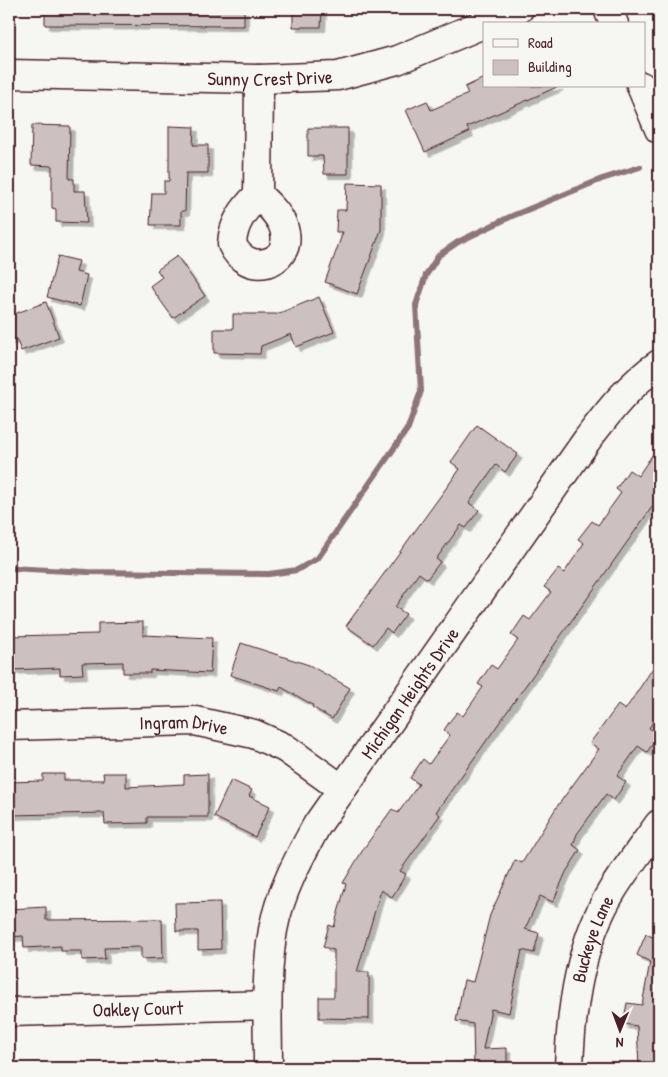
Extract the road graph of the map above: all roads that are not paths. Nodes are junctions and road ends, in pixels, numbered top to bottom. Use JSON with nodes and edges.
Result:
{"nodes":[{"id":1,"x":519,"y":9,"type":"edge"},
{"id":2,"x":608,"y":9,"type":"edge"},
{"id":3,"x":488,"y":22,"type":"edge"},
{"id":4,"x":613,"y":22,"type":"edge"},
{"id":5,"x":483,"y":24,"type":"edge"},
{"id":6,"x":9,"y":74,"type":"edge"},
{"id":7,"x":259,"y":79,"type":"junction"},
{"id":8,"x":642,"y":88,"type":"edge"},
{"id":9,"x":659,"y":129,"type":"edge"},
{"id":10,"x":258,"y":195,"type":"dead end"},
{"id":11,"x":659,"y":364,"type":"edge"},
{"id":12,"x":9,"y":726,"type":"edge"},
{"id":13,"x":342,"y":789,"type":"junction"},
{"id":14,"x":659,"y":824,"type":"edge"},
{"id":15,"x":267,"y":1005,"type":"junction"},
{"id":16,"x":9,"y":1012,"type":"edge"},
{"id":17,"x":268,"y":1068,"type":"edge"},
{"id":18,"x":570,"y":1068,"type":"edge"}],
"edges":[{"from":1,"to":3,"type":"street","name":"Sunny Crest Drive"},
{"from":2,"to":4,"type":"street"},
{"from":5,"to":7,"type":"street","name":"Sunny Crest Drive"},
{"from":6,"to":7,"type":"street","name":"Sunny Crest Drive"},
{"from":7,"to":10,"type":"street"},
{"from":8,"to":9,"type":"street"},
{"from":11,"to":13,"type":"street","name":"Michigan Heights Drive"},
{"from":12,"to":13,"type":"street","name":"Ingram Drive"},
{"from":13,"to":15,"type":"street","name":"Michigan Heights Drive"},
{"from":14,"to":18,"type":"street","name":"Buckeye Lane"},
{"from":15,"to":16,"type":"street","name":"Oakley Court"},
{"from":15,"to":17,"type":"street","name":"Michigan Heights Drive"}]}
